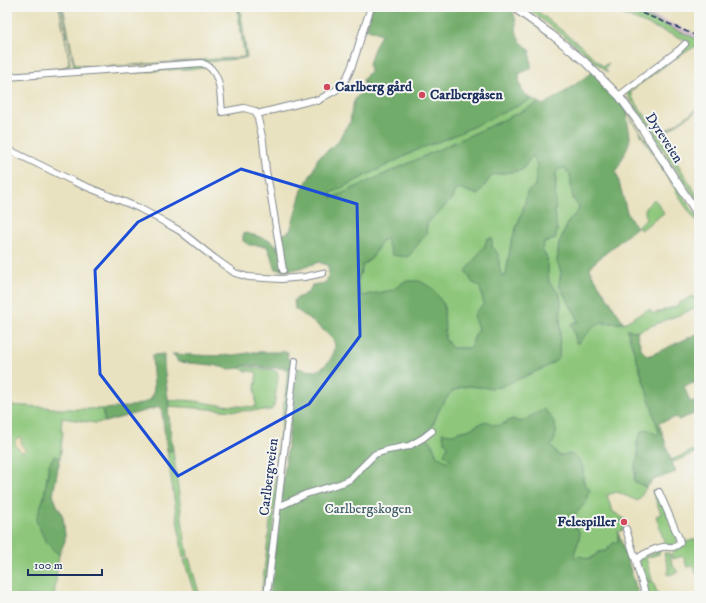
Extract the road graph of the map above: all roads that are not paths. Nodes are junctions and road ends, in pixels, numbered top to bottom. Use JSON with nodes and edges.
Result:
{"nodes":[{"id":1,"x":371,"y":7,"type":"edge"},
{"id":2,"x":513,"y":7,"type":"edge"},
{"id":3,"x":685,"y":44,"type":"dead end"},
{"id":4,"x":7,"y":77,"type":"edge"},
{"id":5,"x":619,"y":96,"type":"junction"},
{"id":6,"x":257,"y":114,"type":"junction"},
{"id":7,"x":7,"y":149,"type":"edge"},
{"id":8,"x":699,"y":216,"type":"edge"},
{"id":9,"x":283,"y":270,"type":"dead end"},
{"id":10,"x":323,"y":273,"type":"dead end"},
{"id":11,"x":295,"y":361,"type":"dead end"},
{"id":12,"x":432,"y":431,"type":"dead end"},
{"id":13,"x":659,"y":492,"type":"dead end"},
{"id":14,"x":278,"y":507,"type":"junction"},
{"id":15,"x":626,"y":529,"type":"dead end"},
{"id":16,"x":636,"y":561,"type":"junction"},
{"id":17,"x":267,"y":596,"type":"edge"},
{"id":18,"x":646,"y":596,"type":"edge"}],
"edges":[{"from":1,"to":6,"type":"street"},
{"from":2,"to":5,"type":"main road","name":"Dyreveien"},
{"from":3,"to":5,"type":"street"},
{"from":4,"to":6,"type":"street"},
{"from":5,"to":8,"type":"main road","name":"Dyreveien"},
{"from":6,"to":9,"type":"street"},
{"from":7,"to":10,"type":"street"},
{"from":11,"to":14,"type":"street","name":"Carlbergveien"},
{"from":12,"to":14,"type":"street"},
{"from":13,"to":16,"type":"street"},
{"from":14,"to":17,"type":"street","name":"Carlbergveien"},
{"from":15,"to":16,"type":"street"},
{"from":16,"to":18,"type":"street"}]}
